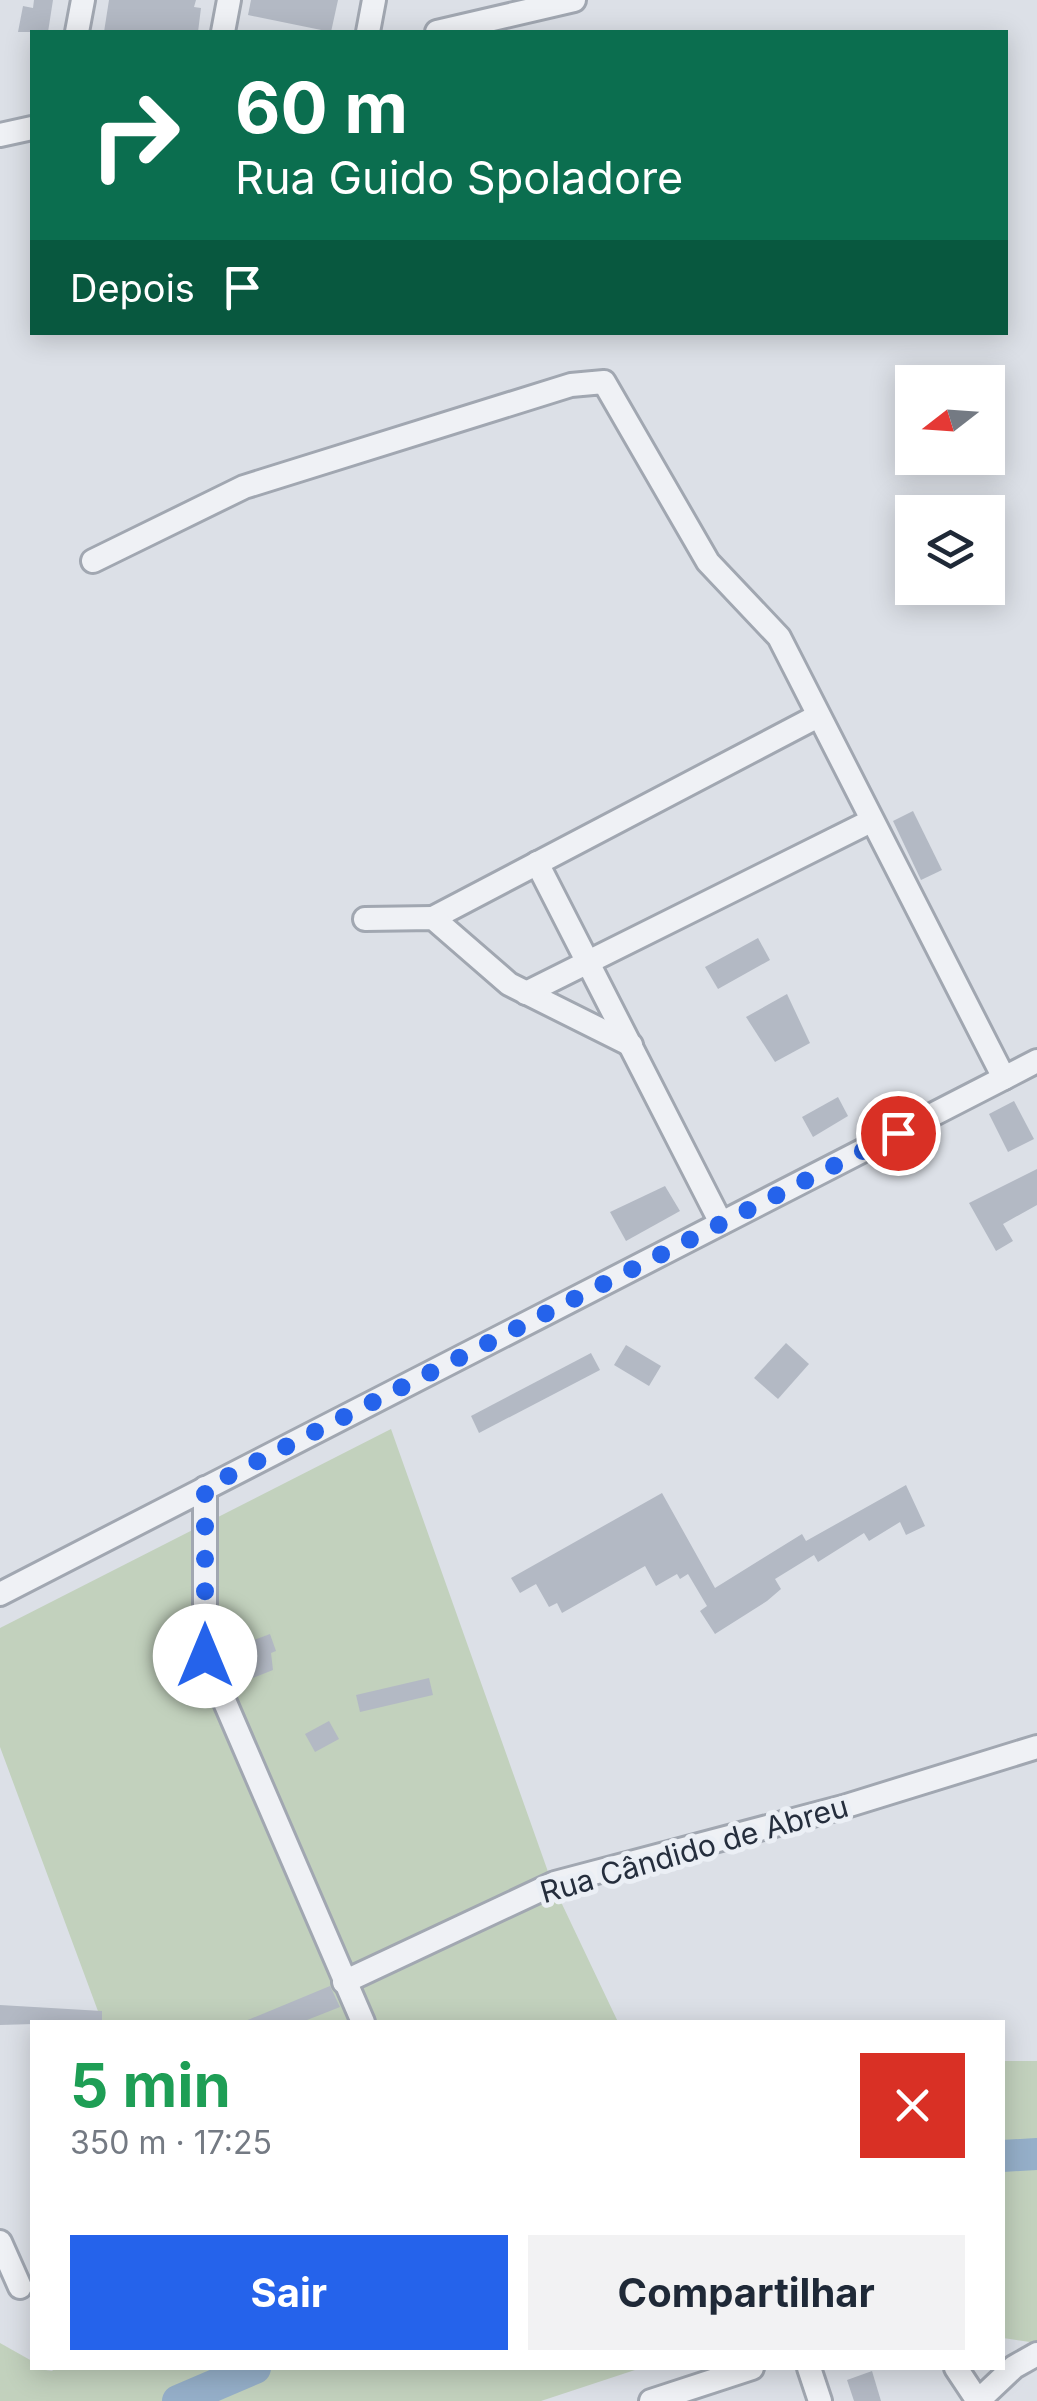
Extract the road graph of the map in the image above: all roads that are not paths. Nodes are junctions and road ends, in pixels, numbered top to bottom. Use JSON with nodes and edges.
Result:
{"nodes":[{"id":1,"x":83,"y":0,"type":"edge"},
{"id":2,"x":229,"y":0,"type":"edge"},
{"id":3,"x":374,"y":0,"type":"edge"},
{"id":4,"x":574,"y":0,"type":"edge"},
{"id":5,"x":521,"y":6,"type":"edge"},
{"id":6,"x":77,"y":30,"type":"edge"},
{"id":7,"x":223,"y":30,"type":"edge"},
{"id":8,"x":368,"y":30,"type":"edge"},
{"id":9,"x":443,"y":30,"type":"edge"},
{"id":10,"x":30,"y":128,"type":"edge"},
{"id":11,"x":0,"y":135,"type":"edge"},
{"id":12,"x":92,"y":561,"type":"dead end"},
{"id":13,"x":818,"y":716,"type":"junction"},
{"id":14,"x":871,"y":821,"type":"junction"},
{"id":15,"x":537,"y":863,"type":"junction"},
{"id":16,"x":365,"y":918,"type":"dead end"},
{"id":17,"x":433,"y":918,"type":"junction"},
{"id":18,"x":589,"y":962,"type":"junction"},
{"id":19,"x":526,"y":993,"type":"junction"},
{"id":20,"x":631,"y":1045,"type":"junction"},
{"id":21,"x":1037,"y":1062,"type":"edge"},
{"id":22,"x":1004,"y":1078,"type":"junction"},
{"id":23,"x":721,"y":1223,"type":"junction"},
{"id":24,"x":205,"y":1488,"type":"junction"},
{"id":25,"x":0,"y":1594,"type":"edge"},
{"id":26,"x":1037,"y":1747,"type":"edge"},
{"id":27,"x":344,"y":1982,"type":"junction"},
{"id":28,"x":361,"y":2020,"type":"edge"},
{"id":29,"x":0,"y":2242,"type":"edge"},
{"id":30,"x":20,"y":2287,"type":"dead end"},
{"id":31,"x":1005,"y":2354,"type":"edge"},
{"id":32,"x":1037,"y":2354,"type":"edge"},
{"id":33,"x":746,"y":2370,"type":"edge"},
{"id":34,"x":810,"y":2370,"type":"edge"},
{"id":35,"x":957,"y":2370,"type":"edge"},
{"id":36,"x":663,"y":2399,"type":"edge"},
{"id":37,"x":820,"y":2401,"type":"edge"},
{"id":38,"x":978,"y":2401,"type":"edge"}],
"edges":[{"from":1,"to":6,"type":"street"},
{"from":2,"to":7,"type":"street"},
{"from":3,"to":8,"type":"street"},
{"from":4,"to":5,"type":"street"},
{"from":5,"to":9,"type":"street"},
{"from":10,"to":11,"type":"street"},
{"from":12,"to":13,"type":"street"},
{"from":13,"to":14,"type":"street"},
{"from":13,"to":15,"type":"street"},
{"from":14,"to":18,"type":"street"},
{"from":14,"to":22,"type":"street"},
{"from":15,"to":17,"type":"street"},
{"from":15,"to":18,"type":"street"},
{"from":16,"to":17,"type":"street"},
{"from":17,"to":19,"type":"street"},
{"from":18,"to":19,"type":"street"},
{"from":18,"to":20,"type":"street"},
{"from":19,"to":20,"type":"street"},
{"from":20,"to":23,"type":"street"},
{"from":21,"to":22,"type":"street"},
{"from":22,"to":23,"type":"street"},
{"from":23,"to":24,"type":"street"},
{"from":24,"to":25,"type":"street"},
{"from":24,"to":27,"type":"street"},
{"from":26,"to":27,"type":"street","name":"Rua Cândido de Abreu"},
{"from":27,"to":28,"type":"street"},
{"from":29,"to":30,"type":"street"},
{"from":31,"to":32,"type":"street"},
{"from":32,"to":38,"type":"street"},
{"from":33,"to":36,"type":"street"},
{"from":34,"to":37,"type":"street"},
{"from":35,"to":38,"type":"street"}]}
